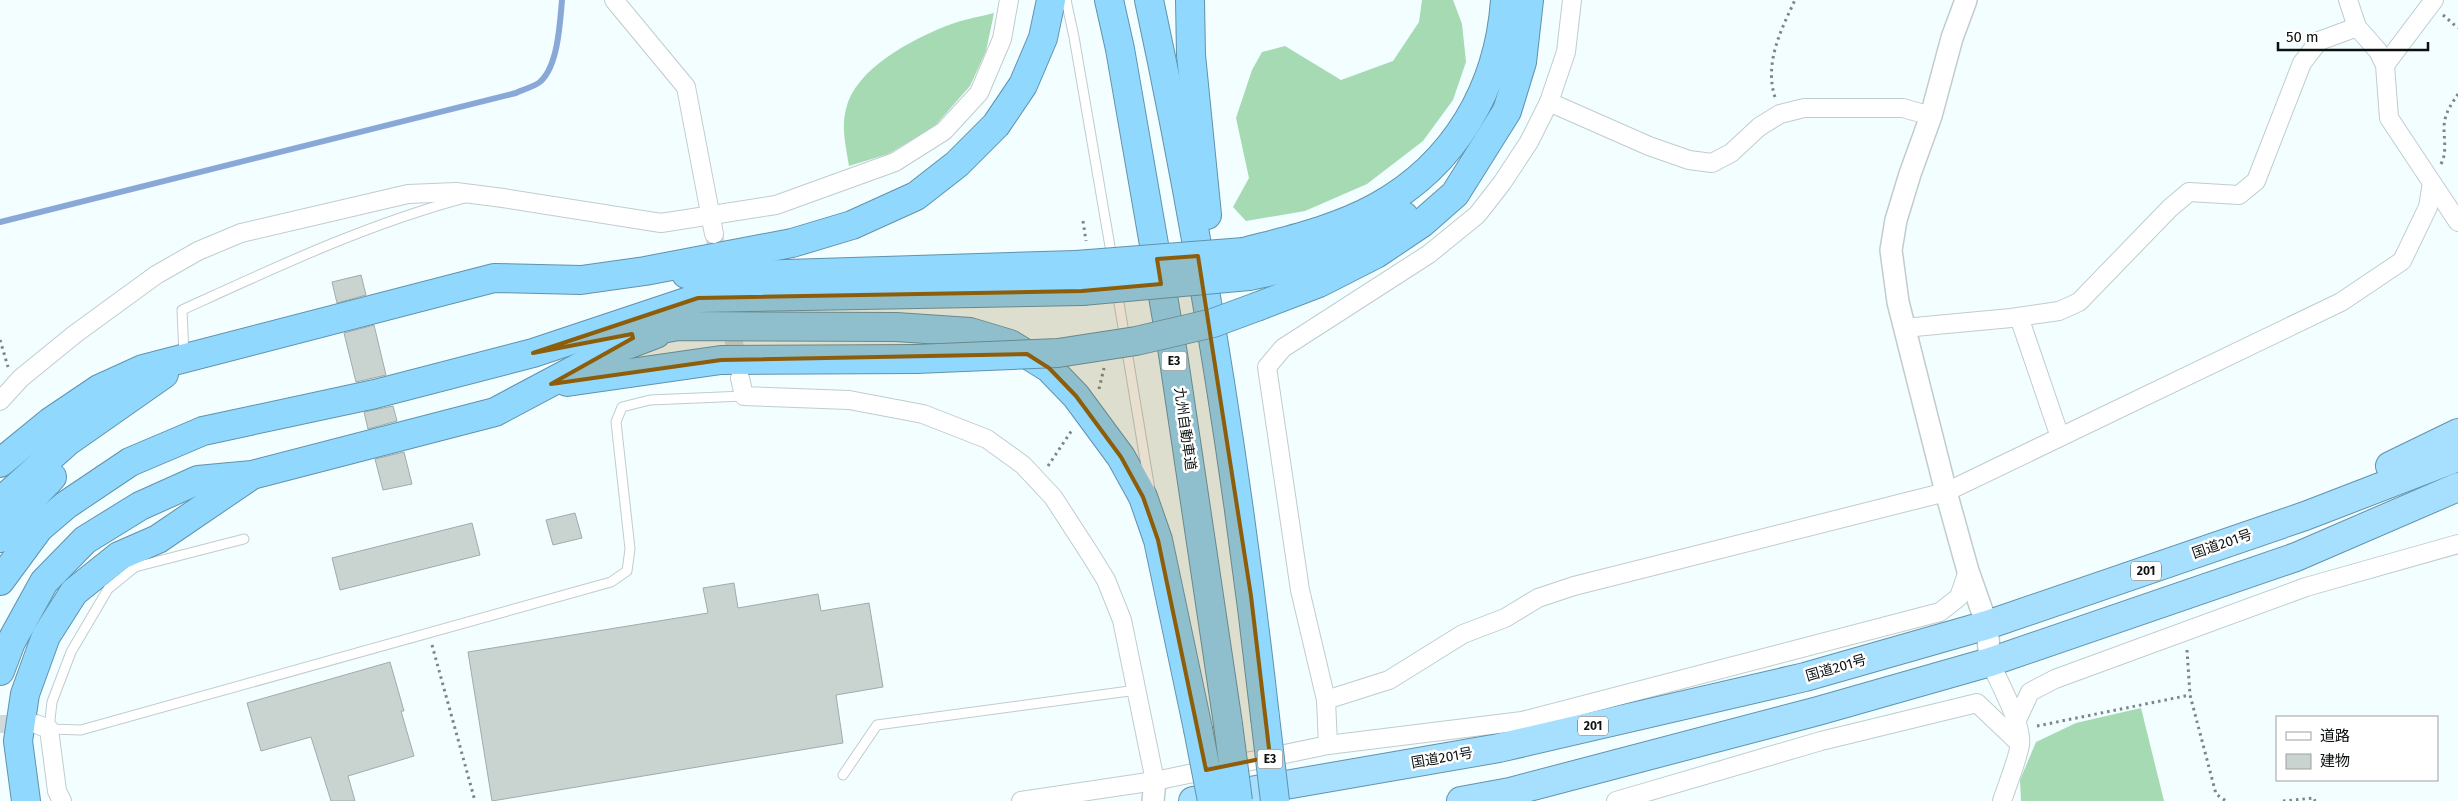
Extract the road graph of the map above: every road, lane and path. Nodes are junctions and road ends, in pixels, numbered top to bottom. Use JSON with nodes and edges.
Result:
{"nodes":[{"id":1,"x":614,"y":0,"type":"edge"},
{"id":2,"x":1010,"y":0,"type":"edge"},
{"id":3,"x":1051,"y":0,"type":"edge"},
{"id":4,"x":1066,"y":0,"type":"edge"},
{"id":5,"x":1109,"y":0,"type":"edge"},
{"id":6,"x":1149,"y":0,"type":"edge"},
{"id":7,"x":1505,"y":0,"type":"edge"},
{"id":8,"x":1529,"y":0,"type":"edge"},
{"id":9,"x":1572,"y":0,"type":"edge"},
{"id":10,"x":1795,"y":0,"type":"edge"},
{"id":11,"x":1966,"y":0,"type":"edge"},
{"id":12,"x":2348,"y":0,"type":"edge"},
{"id":13,"x":2434,"y":0,"type":"edge"},
{"id":14,"x":1189,"y":2,"type":"edge"},
{"id":15,"x":2357,"y":27,"type":"junction"},
{"id":16,"x":2385,"y":65,"type":"junction"},
{"id":17,"x":2458,"y":94,"type":"edge"},
{"id":18,"x":1550,"y":102,"type":"junction"},
{"id":19,"x":1780,"y":114,"type":"junction"},
{"id":20,"x":1931,"y":116,"type":"junction"},
{"id":21,"x":1471,"y":166,"type":"junction"},
{"id":22,"x":2432,"y":183,"type":"junction"},
{"id":23,"x":477,"y":195,"type":"junction"},
{"id":24,"x":2458,"y":222,"type":"edge"},
{"id":25,"x":713,"y":225,"type":"junction"},
{"id":26,"x":1246,"y":264,"type":"junction"},
{"id":27,"x":1114,"y":270,"type":"dead end"},
{"id":28,"x":644,"y":271,"type":"junction"},
{"id":29,"x":1079,"y":278,"type":"junction"},
{"id":30,"x":1115,"y":279,"type":"dead end"},
{"id":31,"x":2019,"y":317,"type":"junction"},
{"id":32,"x":678,"y":326,"type":"junction"},
{"id":33,"x":1904,"y":328,"type":"junction"},
{"id":34,"x":533,"y":353,"type":"junction"},
{"id":35,"x":184,"y":360,"type":"junction"},
{"id":36,"x":740,"y":378,"type":"tunnel mouth"},
{"id":37,"x":550,"y":384,"type":"junction"},
{"id":38,"x":744,"y":396,"type":"junction"},
{"id":39,"x":128,"y":398,"type":"junction"},
{"id":40,"x":0,"y":400,"type":"edge"},
{"id":41,"x":1224,"y":403,"type":"junction"},
{"id":42,"x":2458,"y":433,"type":"edge"},
{"id":43,"x":2060,"y":437,"type":"junction"},
{"id":44,"x":2458,"y":457,"type":"edge"},
{"id":45,"x":0,"y":462,"type":"edge"},
{"id":46,"x":252,"y":475,"type":"junction"},
{"id":47,"x":2458,"y":487,"type":"edge"},
{"id":48,"x":1946,"y":492,"type":"junction"},
{"id":49,"x":0,"y":502,"type":"edge"},
{"id":50,"x":2458,"y":506,"type":"edge"},
{"id":51,"x":2305,"y":516,"type":"junction"},
{"id":52,"x":0,"y":538,"type":"edge"},
{"id":53,"x":244,"y":539,"type":"dead end"},
{"id":54,"x":1158,"y":540,"type":"junction"},
{"id":55,"x":2458,"y":544,"type":"edge"},
{"id":56,"x":2296,"y":557,"type":"junction"},
{"id":57,"x":1968,"y":571,"type":"junction"},
{"id":58,"x":0,"y":581,"type":"edge"},
{"id":59,"x":1987,"y":625,"type":"junction"},
{"id":60,"x":2186,"y":631,"type":"junction"},
{"id":61,"x":428,"y":632,"type":"junction"},
{"id":62,"x":1990,"y":662,"type":"junction"},
{"id":63,"x":0,"y":671,"type":"edge"},
{"id":64,"x":1137,"y":690,"type":"junction"},
{"id":65,"x":2190,"y":695,"type":"junction"},
{"id":66,"x":1326,"y":700,"type":"junction"},
{"id":67,"x":43,"y":726,"type":"junction"},
{"id":68,"x":2019,"y":732,"type":"junction"},
{"id":69,"x":1328,"y":745,"type":"junction"},
{"id":70,"x":843,"y":776,"type":"dead end"},
{"id":71,"x":1154,"y":791,"type":"edge"},
{"id":72,"x":26,"y":801,"type":"edge"},
{"id":73,"x":62,"y":801,"type":"edge"},
{"id":74,"x":475,"y":801,"type":"edge"},
{"id":75,"x":1021,"y":801,"type":"edge"},
{"id":76,"x":1193,"y":801,"type":"edge"},
{"id":77,"x":1212,"y":801,"type":"edge"},
{"id":78,"x":1238,"y":801,"type":"edge"},
{"id":79,"x":1275,"y":801,"type":"edge"},
{"id":80,"x":1461,"y":801,"type":"edge"},
{"id":81,"x":1616,"y":801,"type":"edge"},
{"id":82,"x":2002,"y":801,"type":"edge"},
{"id":83,"x":2226,"y":801,"type":"edge"},
{"id":84,"x":2283,"y":801,"type":"edge"},
{"id":85,"x":2315,"y":801,"type":"edge"}],
"edges":[{"from":1,"to":25,"type":"street"},
{"from":2,"to":25,"type":"street"},
{"from":3,"to":28,"type":"highway"},
{"from":4,"to":27,"type":"lane"},
{"from":5,"to":78,"type":"highway","name":"九州自動車道","number":"E3","bridge":true},
{"from":6,"to":41,"type":"highway","number":"E3"},
{"from":7,"to":26,"type":"highway"},
{"from":8,"to":21,"type":"highway"},
{"from":9,"to":18,"type":"street"},
{"from":10,"to":19,"type":"path"},
{"from":11,"to":20,"type":"street"},
{"from":12,"to":15,"type":"street"},
{"from":13,"to":16,"type":"street"},
{"from":14,"to":41,"type":"highway"},
{"from":15,"to":16,"type":"street"},
{"from":15,"to":31,"type":"street"},
{"from":16,"to":22,"type":"street"},
{"from":17,"to":22,"type":"path"},
{"from":18,"to":19,"type":"street"},
{"from":18,"to":66,"type":"street"},
{"from":19,"to":20,"type":"street"},
{"from":20,"to":33,"type":"street"},
{"from":21,"to":26,"type":"highway"},
{"from":21,"to":37,"type":"highway","bridge":true},
{"from":22,"to":24,"type":"street"},
{"from":22,"to":43,"type":"street"},
{"from":23,"to":25,"type":"street"},
{"from":23,"to":35,"type":"lane"},
{"from":23,"to":40,"type":"street"},
{"from":26,"to":29,"type":"highway","bridge":true},
{"from":28,"to":29,"type":"highway"},
{"from":28,"to":35,"type":"highway"},
{"from":29,"to":34,"type":"highway"},
{"from":30,"to":54,"type":"lane"},
{"from":31,"to":33,"type":"street"},
{"from":31,"to":43,"type":"street"},
{"from":32,"to":34,"type":"highway"},
{"from":32,"to":37,"type":"highway"},
{"from":32,"to":54,"type":"highway"},
{"from":33,"to":48,"type":"street"},
{"from":34,"to":58,"type":"highway"},
{"from":35,"to":39,"type":"highway"},
{"from":35,"to":45,"type":"highway"},
{"from":36,"to":38,"type":"street"},
{"from":37,"to":46,"type":"highway"},
{"from":38,"to":61,"type":"lane"},
{"from":38,"to":64,"type":"street"},
{"from":39,"to":49,"type":"highway"},
{"from":39,"to":52,"type":"highway"},
{"from":41,"to":79,"type":"highway","number":"E3","bridge":true},
{"from":42,"to":51,"type":"highway","number":"201"},
{"from":43,"to":48,"type":"street"},
{"from":44,"to":51,"type":"highway","name":"国道201号","number":"201"},
{"from":46,"to":63,"type":"highway"},
{"from":46,"to":72,"type":"highway"},
{"from":47,"to":56,"type":"highway"},
{"from":48,"to":57,"type":"street"},
{"from":48,"to":66,"type":"street"},
{"from":50,"to":56,"type":"highway"},
{"from":51,"to":59,"type":"highway","name":"国道201号","number":"201"},
{"from":53,"to":67,"type":"lane"},
{"from":54,"to":77,"type":"highway","bridge":true},
{"from":55,"to":60,"type":"street"},
{"from":56,"to":62,"type":"highway"},
{"from":57,"to":59,"type":"street"},
{"from":57,"to":69,"type":"street"},
{"from":59,"to":62,"type":"street"},
{"from":59,"to":76,"type":"highway","name":"国道201号","number":"201"},
{"from":60,"to":65,"type":"path"},
{"from":60,"to":68,"type":"street"},
{"from":61,"to":67,"type":"lane"},
{"from":61,"to":74,"type":"path"},
{"from":62,"to":68,"type":"street"},
{"from":62,"to":80,"type":"highway"},
{"from":64,"to":70,"type":"lane"},
{"from":64,"to":71,"type":"street"},
{"from":65,"to":68,"type":"path"},
{"from":65,"to":83,"type":"path"},
{"from":66,"to":69,"type":"street"},
{"from":67,"to":73,"type":"street"},
{"from":68,"to":81,"type":"street"},
{"from":68,"to":82,"type":"street"},
{"from":69,"to":71,"type":"street"},
{"from":71,"to":75,"type":"street"},
{"from":84,"to":85,"type":"path"}]}
